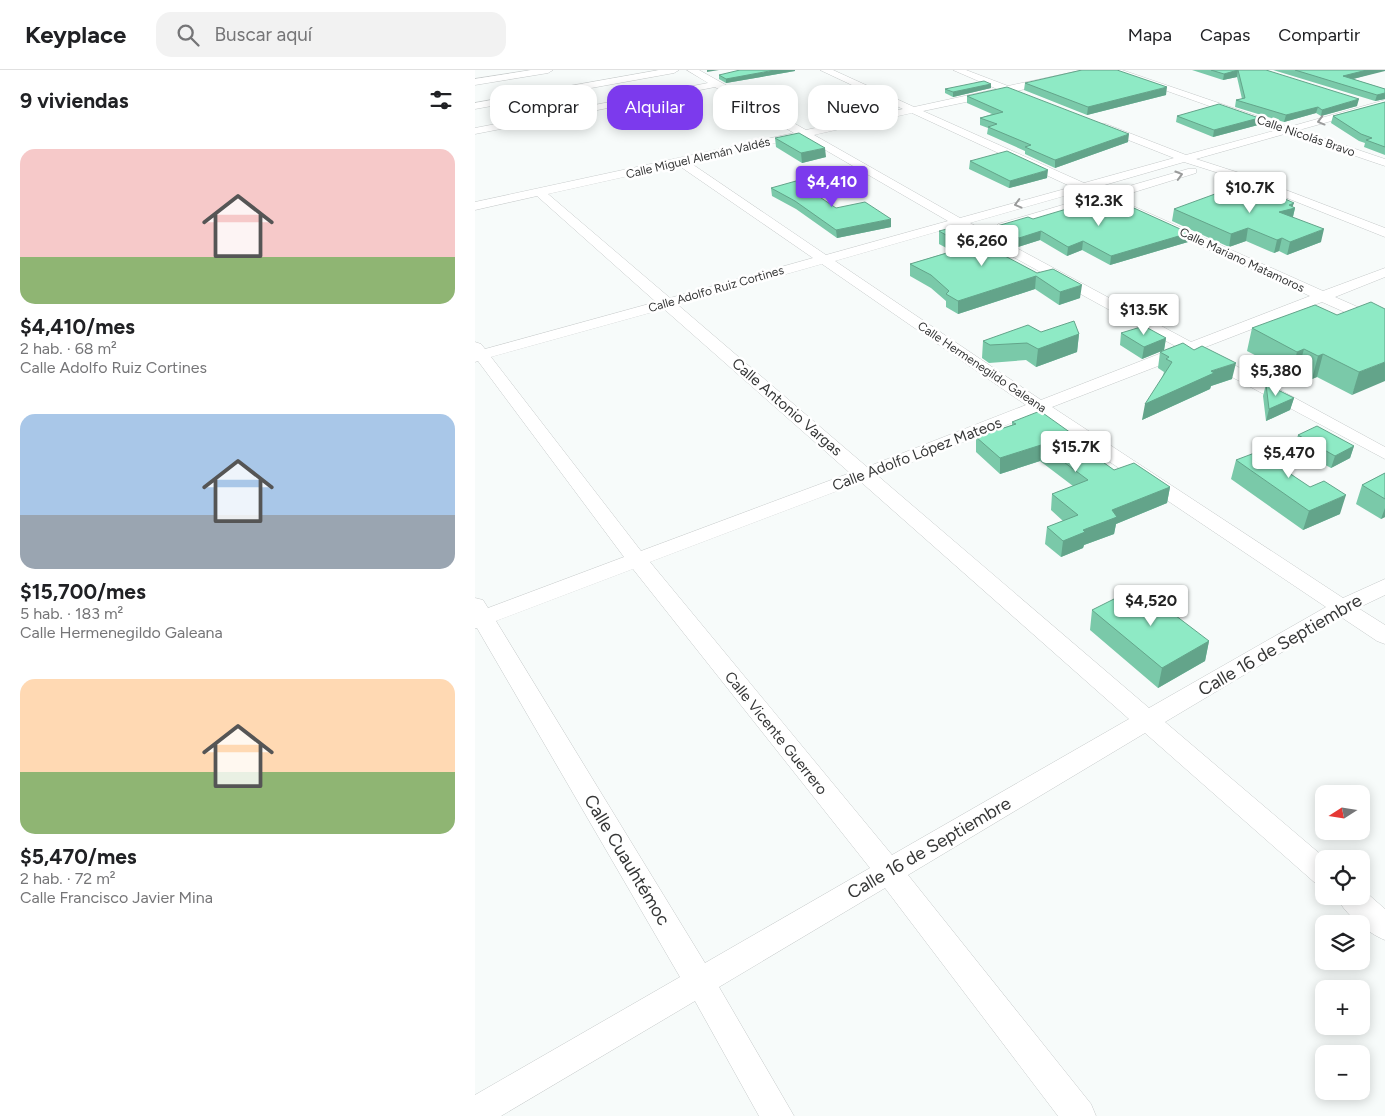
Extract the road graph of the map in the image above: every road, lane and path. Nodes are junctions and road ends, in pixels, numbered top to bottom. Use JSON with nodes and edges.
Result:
{"nodes":[{"id":1,"x":548,"y":70,"type":"edge"},
{"id":2,"x":674,"y":70,"type":"edge"},
{"id":3,"x":692,"y":70,"type":"edge"},
{"id":4,"x":825,"y":70,"type":"edge"},
{"id":5,"x":958,"y":70,"type":"edge"},
{"id":6,"x":977,"y":70,"type":"edge"},
{"id":7,"x":1096,"y":70,"type":"edge"},
{"id":8,"x":1113,"y":70,"type":"edge"},
{"id":9,"x":475,"y":74,"type":"edge"},
{"id":10,"x":715,"y":79,"type":"junction"},
{"id":11,"x":503,"y":85,"type":"edge"},
{"id":12,"x":530,"y":85,"type":"edge"},
{"id":13,"x":490,"y":88,"type":"edge"},
{"id":14,"x":490,"y":90,"type":"edge"},
{"id":15,"x":1008,"y":90,"type":"junction"},
{"id":16,"x":1024,"y":92,"type":"junction"},
{"id":17,"x":1039,"y":94,"type":"edge"},
{"id":18,"x":1357,"y":100,"type":"edge"},
{"id":19,"x":597,"y":105,"type":"edge"},
{"id":20,"x":475,"y":106,"type":"edge"},
{"id":21,"x":1382,"y":106,"type":"edge"},
{"id":22,"x":914,"y":110,"type":"junction"},
{"id":23,"x":490,"y":128,"type":"edge"},
{"id":24,"x":1288,"y":130,"type":"junction"},
{"id":25,"x":475,"y":131,"type":"edge"},
{"id":26,"x":1329,"y":132,"type":"dead end"},
{"id":27,"x":803,"y":134,"type":"junction"},
{"id":28,"x":1311,"y":138,"type":"junction"},
{"id":29,"x":1292,"y":143,"type":"dead end"},
{"id":30,"x":1196,"y":155,"type":"junction"},
{"id":31,"x":1183,"y":158,"type":"junction"},
{"id":32,"x":681,"y":162,"type":"junction"},
{"id":33,"x":1223,"y":162,"type":"junction"},
{"id":34,"x":1385,"y":163,"type":"edge"},
{"id":35,"x":1205,"y":167,"type":"junction"},
{"id":36,"x":1248,"y":179,"type":"junction"},
{"id":37,"x":1083,"y":186,"type":"junction"},
{"id":38,"x":539,"y":192,"type":"junction"},
{"id":39,"x":1104,"y":196,"type":"junction"},
{"id":40,"x":475,"y":206,"type":"edge"},
{"id":41,"x":957,"y":221,"type":"junction"},
{"id":42,"x":1385,"y":233,"type":"edge"},
{"id":43,"x":981,"y":234,"type":"junction"},
{"id":44,"x":822,"y":260,"type":"junction"},
{"id":45,"x":1385,"y":272,"type":"edge"},
{"id":46,"x":1322,"y":296,"type":"junction"},
{"id":47,"x":667,"y":303,"type":"junction"},
{"id":48,"x":1385,"y":325,"type":"edge"},
{"id":49,"x":1191,"y":348,"type":"junction"},
{"id":50,"x":477,"y":353,"type":"edge"},
{"id":51,"x":1040,"y":407,"type":"junction"},
{"id":52,"x":1385,"y":454,"type":"edge"},
{"id":53,"x":865,"y":474,"type":"junction"},
{"id":54,"x":637,"y":560,"type":"junction"},
{"id":55,"x":1385,"y":586,"type":"edge"},
{"id":56,"x":1342,"y":608,"type":"junction"},
{"id":57,"x":477,"y":614,"type":"edge"},
{"id":58,"x":1385,"y":636,"type":"edge"},
{"id":59,"x":1149,"y":720,"type":"junction"},
{"id":60,"x":1315,"y":866,"type":"edge"},
{"id":61,"x":889,"y":872,"type":"junction"},
{"id":62,"x":1360,"y":905,"type":"edge"},
{"id":63,"x":1385,"y":927,"type":"edge"},
{"id":64,"x":700,"y":982,"type":"junction"},
{"id":65,"x":475,"y":1113,"type":"edge"},
{"id":66,"x":777,"y":1116,"type":"edge"},
{"id":67,"x":1079,"y":1116,"type":"edge"}],
"edges":[{"from":1,"to":11,"type":"street"},
{"from":2,"to":12,"type":"street"},
{"from":3,"to":10,"type":"street"},
{"from":4,"to":22,"type":"street","name":"Calle Mariano Matamoros"},
{"from":5,"to":15,"type":"street"},
{"from":6,"to":16,"type":"street"},
{"from":7,"to":16,"type":"street"},
{"from":8,"to":24,"type":"street","name":"Calle Nicolás Bravo"},
{"from":9,"to":13,"type":"street"},
{"from":10,"to":19,"type":"street"},
{"from":10,"to":27,"type":"street"},
{"from":14,"to":20,"type":"street"},
{"from":15,"to":16,"type":"street"},
{"from":15,"to":22,"type":"street","name":"Calle Miguel Alemán Valdés"},
{"from":16,"to":17,"type":"street"},
{"from":18,"to":21,"type":"street"},
{"from":21,"to":24,"type":"street","name":"Calle Adolfo Ruiz Cortines","one_way":true},
{"from":22,"to":27,"type":"street","name":"Calle Miguel Alemán Valdés"},
{"from":22,"to":37,"type":"street","name":"Calle Mariano Matamoros"},
{"from":23,"to":25,"type":"street"},
{"from":24,"to":28,"type":"street","name":"Calle Nicolás Bravo"},
{"from":24,"to":30,"type":"street","name":"Calle Adolfo Ruiz Cortines"},
{"from":26,"to":28,"type":"street"},
{"from":27,"to":32,"type":"street","name":"Calle Miguel Alemán Valdés"},
{"from":27,"to":41,"type":"street"},
{"from":28,"to":29,"type":"street"},
{"from":28,"to":34,"type":"street","name":"Calle Nicolás Bravo"},
{"from":30,"to":31,"type":"street","name":"Calle Adolfo Ruiz Cortines"},
{"from":30,"to":31,"type":"street"},
{"from":30,"to":33,"type":"street"},
{"from":31,"to":35,"type":"street"},
{"from":31,"to":37,"type":"street","name":"Calle Adolfo Ruiz Cortines"},
{"from":32,"to":38,"type":"street","name":"Calle Miguel Alemán Valdés"},
{"from":32,"to":44,"type":"street","name":"Calle Hermenegildo Galeana"},
{"from":33,"to":35,"type":"street"},
{"from":33,"to":36,"type":"street"},
{"from":35,"to":36,"type":"street"},
{"from":39,"to":35,"type":"street","one_way":true},
{"from":36,"to":42,"type":"street"},
{"from":37,"to":39,"type":"street","name":"Calle Mariano Matamoros"},
{"from":37,"to":41,"type":"street","name":"Calle Adolfo Ruiz Cortines","one_way":true},
{"from":38,"to":40,"type":"street","name":"Calle Miguel Alemán Valdés"},
{"from":38,"to":47,"type":"street","name":"Calle Antonio Vargas"},
{"from":39,"to":43,"type":"street"},
{"from":39,"to":46,"type":"street","name":"Calle Mariano Matamoros"},
{"from":41,"to":43,"type":"street"},
{"from":41,"to":44,"type":"street","name":"Calle Adolfo Ruiz Cortines"},
{"from":43,"to":49,"type":"street"},
{"from":44,"to":47,"type":"street","name":"Calle Adolfo Ruiz Cortines"},
{"from":44,"to":51,"type":"street","name":"Calle Hermenegildo Galeana"},
{"from":45,"to":46,"type":"street","name":"Calle Adolfo López Mateos"},
{"from":46,"to":48,"type":"street","name":"Calle Mariano Matamoros"},
{"from":46,"to":49,"type":"street","name":"Calle Adolfo López Mateos"},
{"from":47,"to":50,"type":"street","name":"Calle Adolfo Ruiz Cortines"},
{"from":47,"to":53,"type":"street","name":"Calle Antonio Vargas"},
{"from":49,"to":51,"type":"street","name":"Calle Adolfo López Mateos"},
{"from":49,"to":52,"type":"street"},
{"from":50,"to":54,"type":"street","name":"Calle Vicente Guerrero"},
{"from":51,"to":53,"type":"street","name":"Calle Adolfo López Mateos"},
{"from":51,"to":56,"type":"street","name":"Calle Hermenegildo Galeana"},
{"from":53,"to":54,"type":"street","name":"Calle Adolfo López Mateos"},
{"from":53,"to":59,"type":"street","name":"Calle Antonio Vargas"},
{"from":54,"to":57,"type":"street","name":"Calle Adolfo López Mateos"},
{"from":54,"to":61,"type":"street","name":"Calle Vicente Guerrero"},
{"from":55,"to":56,"type":"street","name":"Calle 16 de Septiembre"},
{"from":56,"to":58,"type":"street","name":"Calle Hermenegildo Galeana"},
{"from":56,"to":59,"type":"street","name":"Calle 16 de Septiembre"},
{"from":57,"to":64,"type":"street","name":"Calle Cuauhtémoc"},
{"from":59,"to":60,"type":"street","name":"Calle Antonio Vargas"},
{"from":59,"to":61,"type":"street","name":"Calle 16 de Septiembre"},
{"from":61,"to":64,"type":"street","name":"Calle 16 de Septiembre"},
{"from":61,"to":67,"type":"street","name":"Calle Vicente Guerrero"},
{"from":62,"to":63,"type":"street"},
{"from":64,"to":65,"type":"street","name":"Calle 16 de Septiembre"},
{"from":64,"to":66,"type":"street","name":"Calle Cuauhtémoc"}]}
